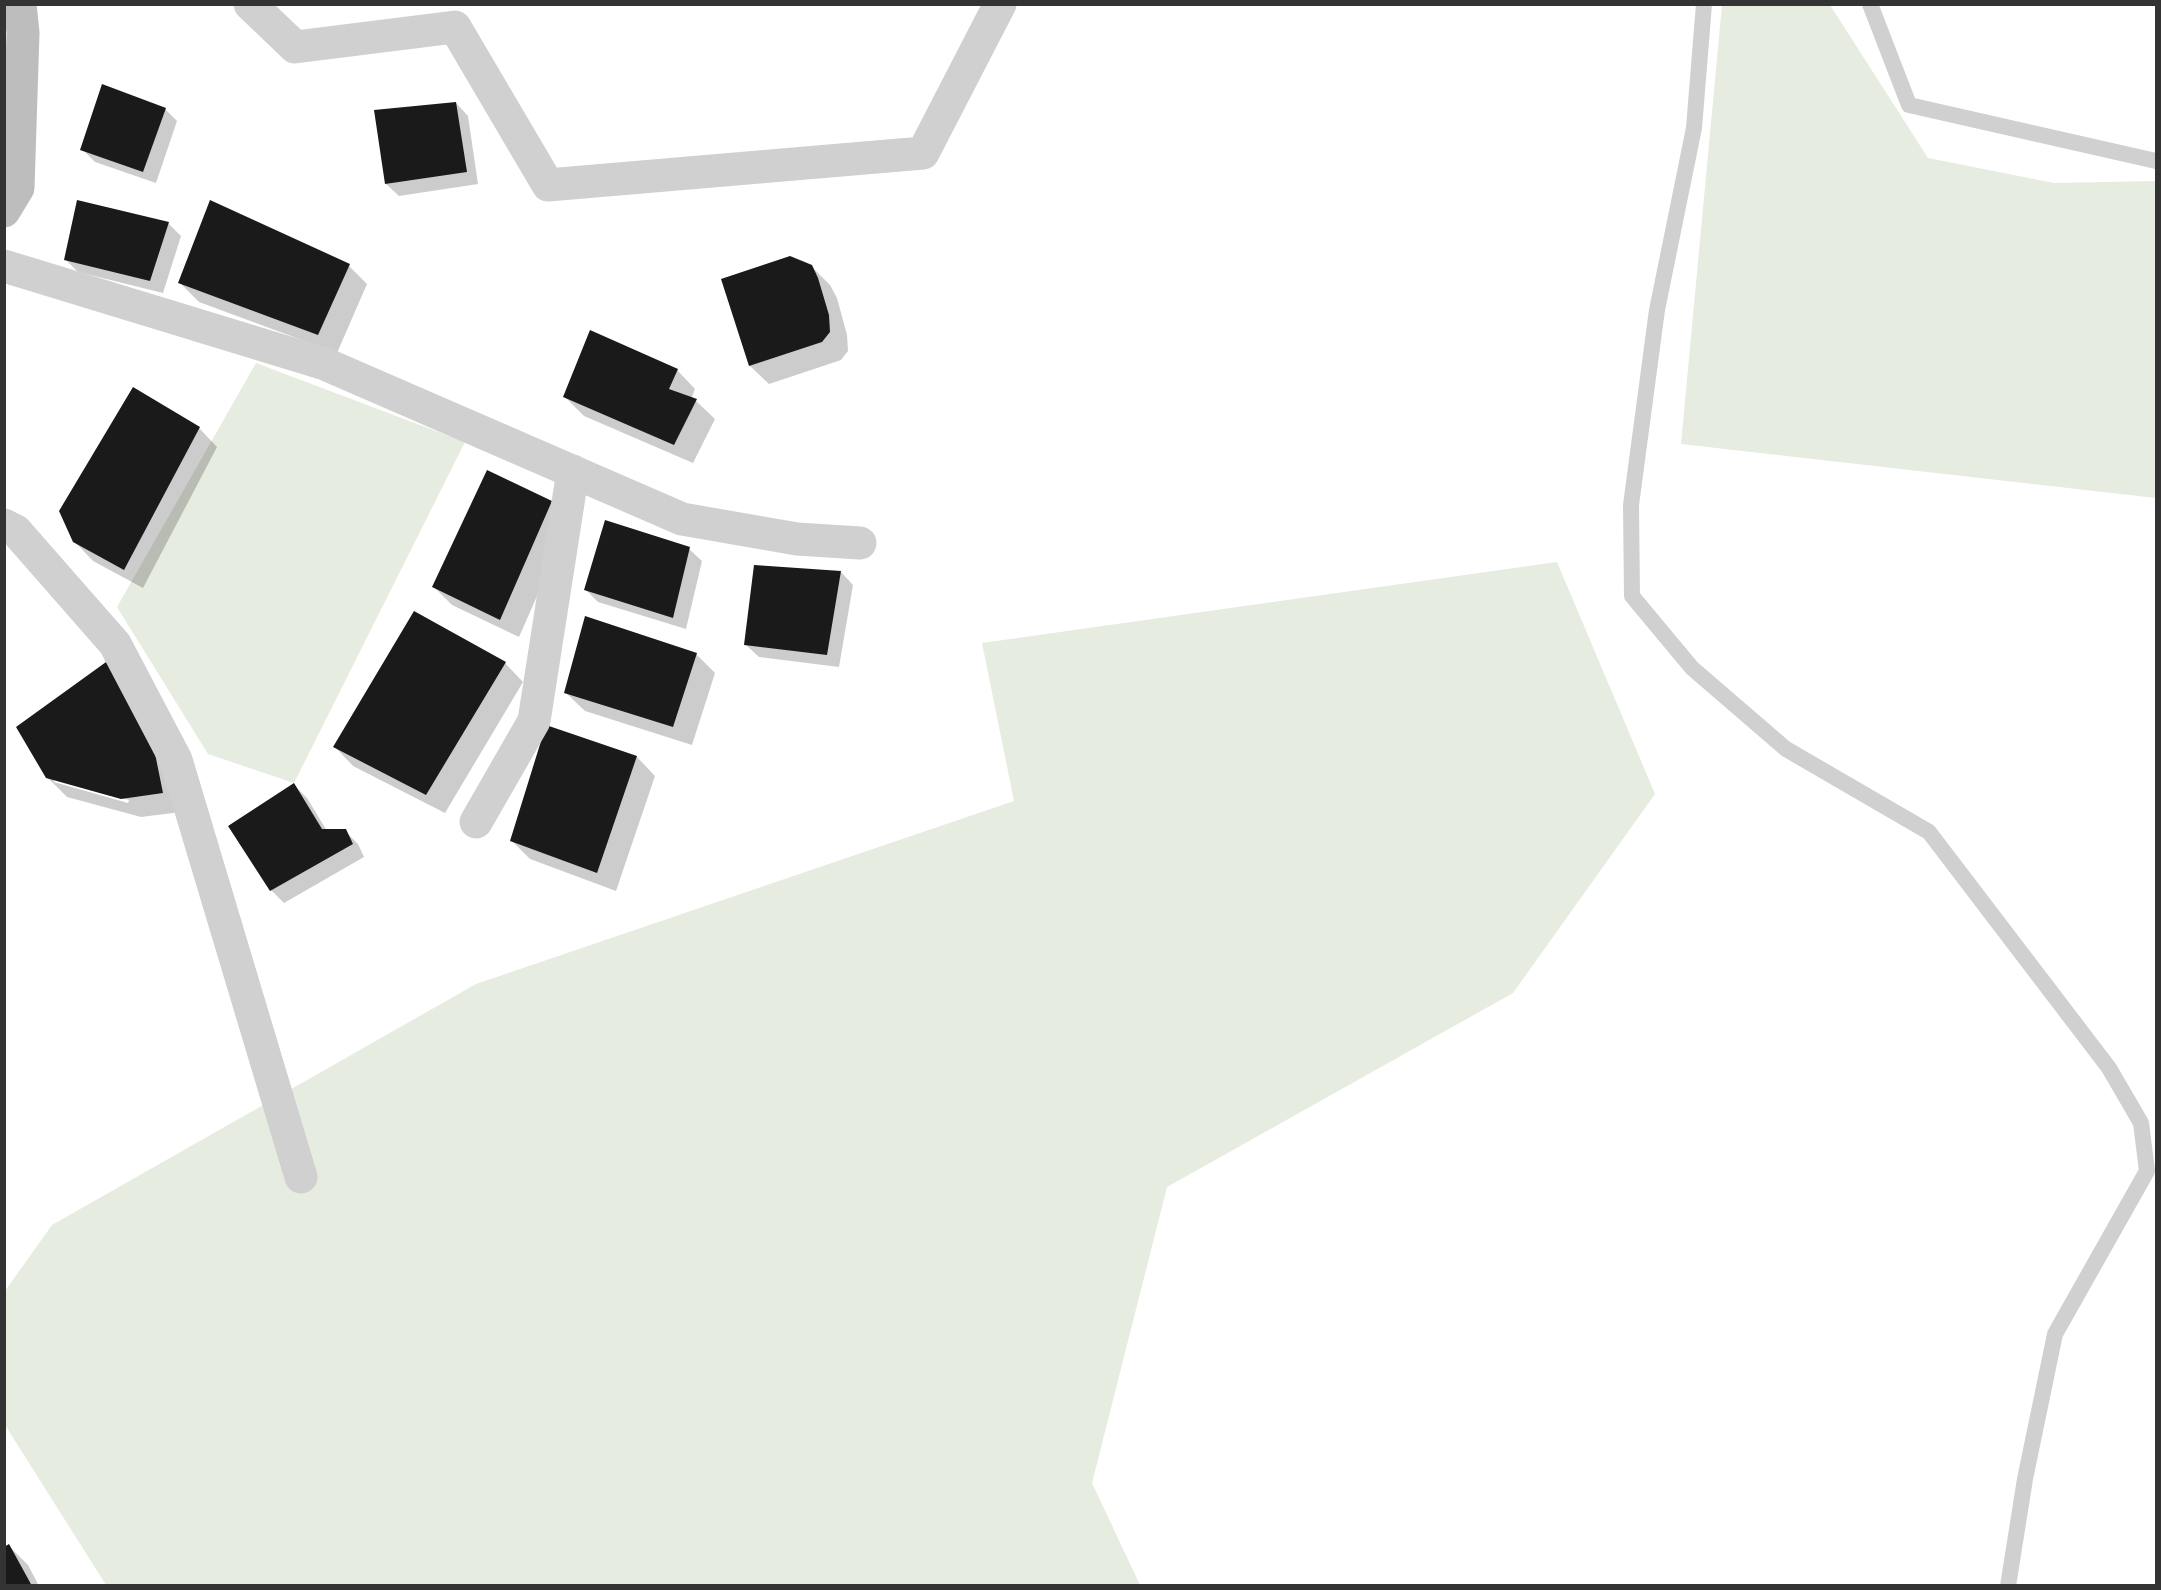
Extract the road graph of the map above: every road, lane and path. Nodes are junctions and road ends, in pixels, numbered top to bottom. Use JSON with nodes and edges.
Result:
{"nodes":[{"id":1,"x":20,"y":4,"type":"edge"},
{"id":2,"x":250,"y":4,"type":"edge"},
{"id":3,"x":1000,"y":4,"type":"edge"},
{"id":4,"x":1704,"y":4,"type":"edge"},
{"id":5,"x":1870,"y":4,"type":"edge"},
{"id":6,"x":2157,"y":161,"type":"edge"},
{"id":7,"x":4,"y":211,"type":"edge"},
{"id":8,"x":4,"y":266,"type":"edge"},
{"id":9,"x":573,"y":471,"type":"junction"},
{"id":10,"x":4,"y":525,"type":"edge"},
{"id":11,"x":860,"y":543,"type":"dead end"},
{"id":12,"x":476,"y":822,"type":"dead end"},
{"id":13,"x":301,"y":1177,"type":"dead end"},
{"id":14,"x":2007,"y":1586,"type":"edge"}],
"edges":[{"from":1,"to":7,"type":"street"},
{"from":2,"to":3,"type":"street"},
{"from":4,"to":14,"type":"lane"},
{"from":5,"to":6,"type":"lane"},
{"from":8,"to":9,"type":"street"},
{"from":9,"to":11,"type":"street"},
{"from":9,"to":12,"type":"street"},
{"from":10,"to":13,"type":"street"}]}
